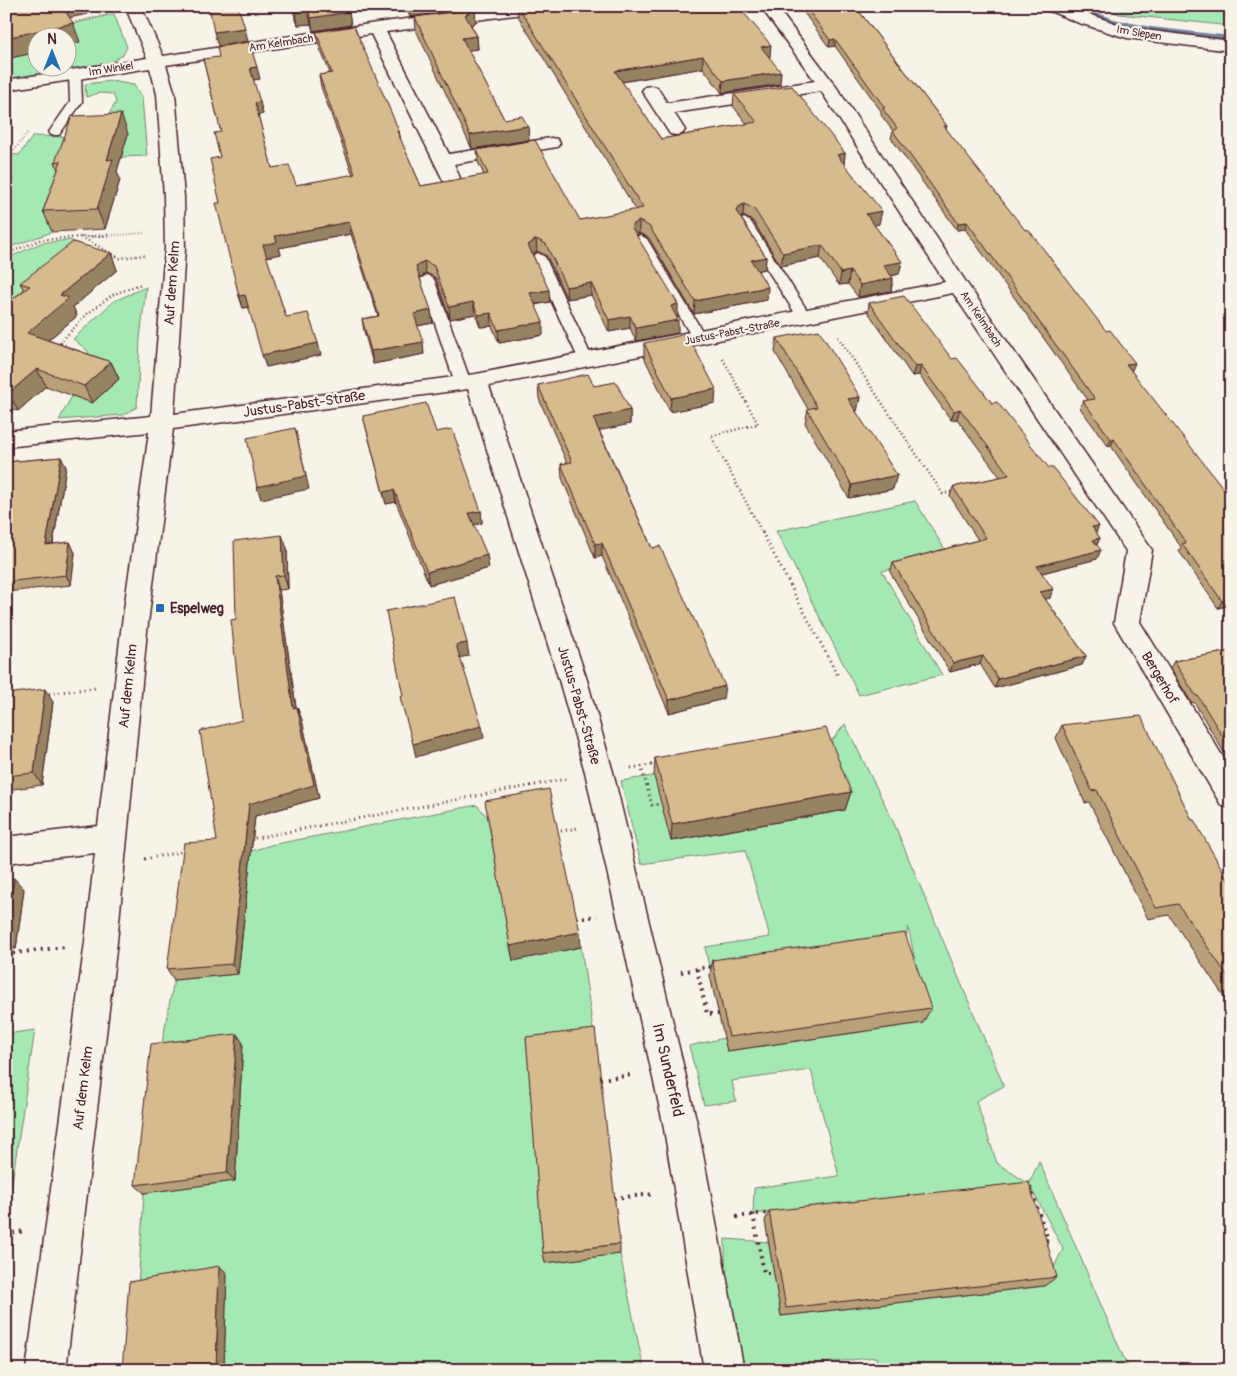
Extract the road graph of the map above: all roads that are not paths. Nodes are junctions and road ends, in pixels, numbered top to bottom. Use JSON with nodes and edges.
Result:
{"nodes":[{"id":1,"x":545,"y":6,"type":"edge"},
{"id":2,"x":768,"y":6,"type":"edge"},
{"id":3,"x":1051,"y":6,"type":"edge"},
{"id":4,"x":133,"y":7,"type":"edge"},
{"id":5,"x":376,"y":28,"type":"junction"},
{"id":6,"x":1231,"y":46,"type":"edge"},
{"id":7,"x":157,"y":62,"type":"junction"},
{"id":8,"x":78,"y":75,"type":"edge"},
{"id":9,"x":54,"y":78,"type":"edge"},
{"id":10,"x":75,"y":78,"type":"edge"},
{"id":11,"x":6,"y":85,"type":"edge"},
{"id":12,"x":826,"y":85,"type":"junction"},
{"id":13,"x":652,"y":91,"type":"dead end"},
{"id":14,"x":662,"y":109,"type":"junction"},
{"id":15,"x":676,"y":130,"type":"dead end"},
{"id":16,"x":55,"y":132,"type":"dead end"},
{"id":17,"x":551,"y":143,"type":"dead end"},
{"id":18,"x":443,"y":160,"type":"junction"},
{"id":19,"x":451,"y":178,"type":"dead end"},
{"id":20,"x":744,"y":222,"type":"edge"},
{"id":21,"x":640,"y":240,"type":"edge"},
{"id":22,"x":538,"y":257,"type":"edge"},
{"id":23,"x":427,"y":279,"type":"edge"},
{"id":24,"x":958,"y":286,"type":"junction"},
{"id":25,"x":814,"y":315,"type":"junction"},
{"id":26,"x":706,"y":338,"type":"junction"},
{"id":27,"x":586,"y":360,"type":"junction"},
{"id":28,"x":470,"y":382,"type":"junction"},
{"id":29,"x":162,"y":423,"type":"junction"},
{"id":30,"x":6,"y":439,"type":"edge"},
{"id":31,"x":1139,"y":550,"type":"joint"},
{"id":32,"x":599,"y":772,"type":"joint"},
{"id":33,"x":1231,"y":796,"type":"edge"},
{"id":34,"x":6,"y":850,"type":"edge"},
{"id":35,"x":110,"y":852,"type":"junction"},
{"id":36,"x":46,"y":1370,"type":"edge"},
{"id":37,"x":724,"y":1370,"type":"edge"}],
"edges":[{"from":1,"to":5,"type":"street","name":"Am Kelmbach"},
{"from":2,"to":12,"type":"street","name":"Am Kelmbach"},
{"from":3,"to":6,"type":"street","name":"Im Siepen"},
{"from":4,"to":7,"type":"street","name":"Auf dem Kelm"},
{"from":5,"to":7,"type":"street","name":"Am Kelmbach"},
{"from":5,"to":18,"type":"street"},
{"from":7,"to":8,"type":"street","name":"Im Winkel"},
{"from":7,"to":29,"type":"street","name":"Auf dem Kelm"},
{"from":9,"to":11,"type":"street","name":"Im Winkel"},
{"from":10,"to":16,"type":"lane"},
{"from":12,"to":14,"type":"street"},
{"from":12,"to":24,"type":"street","name":"Am Kelmbach"},
{"from":13,"to":14,"type":"street"},
{"from":14,"to":15,"type":"street"},
{"from":17,"to":18,"type":"street"},
{"from":18,"to":19,"type":"street"},
{"from":20,"to":25,"type":"lane"},
{"from":21,"to":26,"type":"lane"},
{"from":22,"to":27,"type":"lane"},
{"from":23,"to":28,"type":"lane"},
{"from":24,"to":25,"type":"street","name":"Justus-Pabst-Straße"},
{"from":24,"to":31,"type":"street","name":"Am Kelmbach"},
{"from":25,"to":26,"type":"street","name":"Justus-Pabst-Straße"},
{"from":26,"to":27,"type":"street","name":"Justus-Pabst-Straße"},
{"from":27,"to":28,"type":"street","name":"Justus-Pabst-Straße"},
{"from":28,"to":29,"type":"street","name":"Justus-Pabst-Straße"},
{"from":28,"to":32,"type":"street","name":"Justus-Pabst-Straße"},
{"from":29,"to":30,"type":"street"},
{"from":29,"to":35,"type":"street","name":"Auf dem Kelm"},
{"from":31,"to":33,"type":"street","name":"Bergerhof"},
{"from":32,"to":37,"type":"street","name":"Im Sunderfeld"},
{"from":34,"to":35,"type":"street"},
{"from":35,"to":36,"type":"street","name":"Auf dem Kelm"}]}
